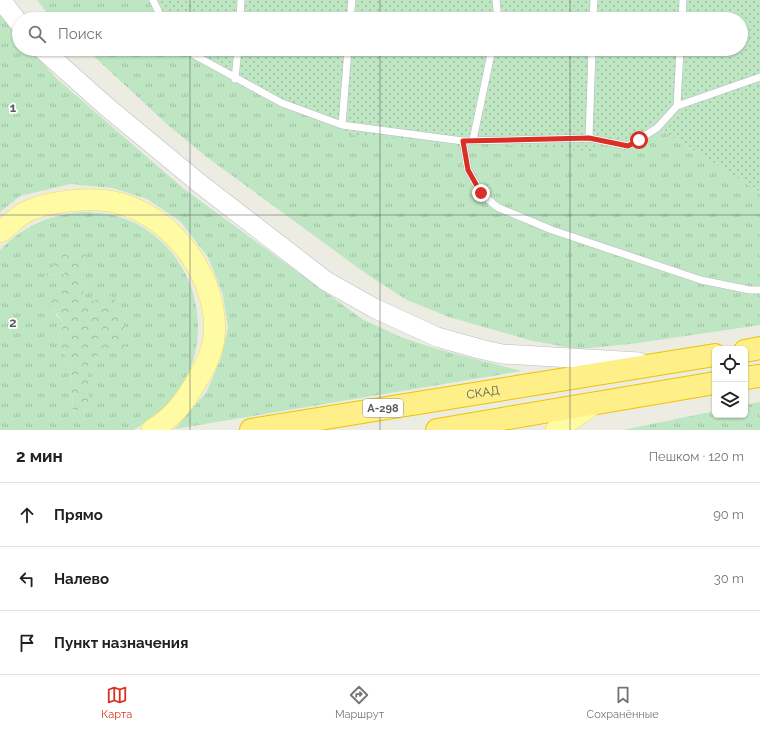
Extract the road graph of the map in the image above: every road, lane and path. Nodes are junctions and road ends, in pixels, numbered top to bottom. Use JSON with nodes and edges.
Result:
{"nodes":[{"id":1,"x":1,"y":0,"type":"edge"},
{"id":2,"x":153,"y":0,"type":"edge"},
{"id":3,"x":241,"y":0,"type":"edge"},
{"id":4,"x":352,"y":0,"type":"edge"},
{"id":5,"x":496,"y":0,"type":"edge"},
{"id":6,"x":594,"y":0,"type":"edge"},
{"id":7,"x":683,"y":0,"type":"edge"},
{"id":8,"x":159,"y":12,"type":"edge"},
{"id":9,"x":240,"y":12,"type":"edge"},
{"id":10,"x":351,"y":12,"type":"edge"},
{"id":11,"x":497,"y":12,"type":"edge"},
{"id":12,"x":593,"y":12,"type":"edge"},
{"id":13,"x":682,"y":12,"type":"edge"},
{"id":14,"x":12,"y":14,"type":"edge"},
{"id":15,"x":50,"y":56,"type":"edge"},
{"id":16,"x":196,"y":56,"type":"edge"},
{"id":17,"x":237,"y":56,"type":"edge"},
{"id":18,"x":347,"y":56,"type":"edge"},
{"id":19,"x":491,"y":56,"type":"edge"},
{"id":20,"x":592,"y":56,"type":"edge"},
{"id":21,"x":680,"y":56,"type":"edge"},
{"id":22,"x":760,"y":77,"type":"edge"},
{"id":23,"x":235,"y":79,"type":"junction"},
{"id":24,"x":677,"y":106,"type":"junction"},
{"id":25,"x":342,"y":125,"type":"junction"},
{"id":26,"x":589,"y":138,"type":"junction"},
{"id":27,"x":473,"y":140,"type":"junction"},
{"id":28,"x":463,"y":141,"type":"junction"},
{"id":29,"x":0,"y":232,"type":"edge"},
{"id":30,"x":760,"y":290,"type":"edge"},
{"id":31,"x":760,"y":348,"type":"edge"},
{"id":32,"x":748,"y":350,"type":"edge"},
{"id":33,"x":712,"y":355,"type":"edge"},
{"id":34,"x":664,"y":363,"type":"junction"},
{"id":35,"x":760,"y":376,"type":"edge"},
{"id":36,"x":748,"y":378,"type":"edge"},
{"id":37,"x":712,"y":384,"type":"edge"},
{"id":38,"x":595,"y":403,"type":"junction"},
{"id":39,"x":152,"y":430,"type":"edge"},
{"id":40,"x":251,"y":430,"type":"edge"},
{"id":41,"x":437,"y":430,"type":"edge"},
{"id":42,"x":556,"y":430,"type":"edge"}],
"edges":[{"from":1,"to":14,"type":"street"},
{"from":2,"to":8,"type":"lane"},
{"from":3,"to":9,"type":"lane"},
{"from":4,"to":10,"type":"lane"},
{"from":5,"to":11,"type":"lane"},
{"from":6,"to":12,"type":"lane"},
{"from":7,"to":13,"type":"lane"},
{"from":15,"to":34,"type":"street"},
{"from":16,"to":23,"type":"lane"},
{"from":17,"to":23,"type":"lane"},
{"from":18,"to":25,"type":"lane"},
{"from":19,"to":27,"type":"lane"},
{"from":20,"to":26,"type":"lane"},
{"from":21,"to":24,"type":"lane"},
{"from":22,"to":24,"type":"lane"},
{"from":23,"to":25,"type":"lane"},
{"from":24,"to":26,"type":"lane"},
{"from":25,"to":28,"type":"lane"},
{"from":26,"to":27,"type":"lane"},
{"from":27,"to":28,"type":"lane"},
{"from":28,"to":30,"type":"lane"},
{"from":29,"to":39,"type":"main road"},
{"from":31,"to":32,"type":"highway"},
{"from":33,"to":34,"type":"highway","name":"СКАД","number":"А-298"},
{"from":34,"to":40,"type":"highway","name":"СКАД","number":"А-298"},
{"from":35,"to":36,"type":"highway"},
{"from":37,"to":38,"type":"highway"},
{"from":38,"to":41,"type":"highway"},
{"from":38,"to":42,"type":"main road"}]}
